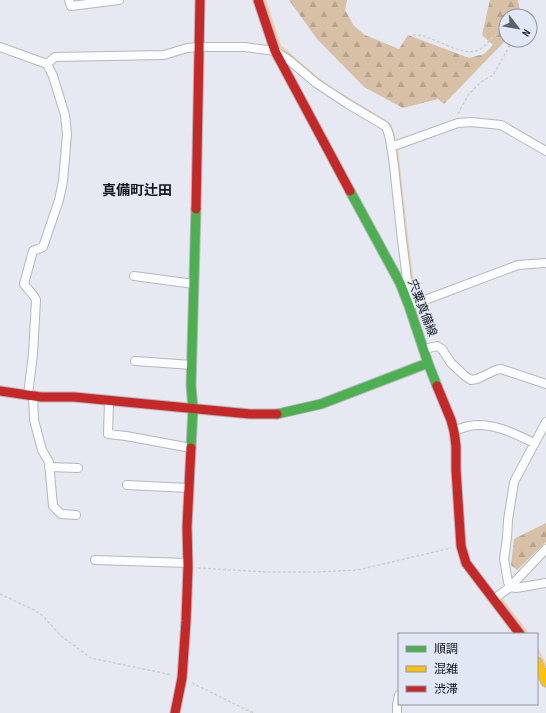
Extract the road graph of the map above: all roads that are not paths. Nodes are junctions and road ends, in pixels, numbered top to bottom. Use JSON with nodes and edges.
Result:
{"nodes":[{"id":1,"x":69,"y":0,"type":"edge"},
{"id":2,"x":119,"y":0,"type":"edge"},
{"id":3,"x":200,"y":0,"type":"edge"},
{"id":4,"x":258,"y":0,"type":"edge"},
{"id":5,"x":0,"y":47,"type":"edge"},
{"id":6,"x":198,"y":47,"type":"junction"},
{"id":7,"x":275,"y":51,"type":"junction"},
{"id":8,"x":47,"y":64,"type":"junction"},
{"id":9,"x":394,"y":146,"type":"junction"},
{"id":10,"x":546,"y":151,"type":"edge"},
{"id":11,"x":546,"y":263,"type":"edge"},
{"id":12,"x":134,"y":276,"type":"dead end"},
{"id":13,"x":194,"y":284,"type":"junction"},
{"id":14,"x":413,"y":305,"type":"junction"},
{"id":15,"x":427,"y":349,"type":"junction"},
{"id":16,"x":135,"y":361,"type":"dead end"},
{"id":17,"x":428,"y":363,"type":"junction"},
{"id":18,"x":192,"y":365,"type":"junction"},
{"id":19,"x":546,"y":384,"type":"edge"},
{"id":20,"x":0,"y":391,"type":"edge"},
{"id":21,"x":31,"y":396,"type":"junction"},
{"id":22,"x":109,"y":401,"type":"junction"},
{"id":23,"x":193,"y":409,"type":"junction"},
{"id":24,"x":546,"y":422,"type":"edge"},
{"id":25,"x":454,"y":430,"type":"junction"},
{"id":26,"x":534,"y":443,"type":"junction"},
{"id":27,"x":191,"y":448,"type":"junction"},
{"id":28,"x":49,"y":467,"type":"junction"},
{"id":29,"x":78,"y":468,"type":"dead end"},
{"id":30,"x":128,"y":485,"type":"dead end"},
{"id":31,"x":189,"y":488,"type":"junction"},
{"id":32,"x":76,"y":514,"type":"dead end"},
{"id":33,"x":546,"y":549,"type":"edge"},
{"id":34,"x":95,"y":560,"type":"dead end"},
{"id":35,"x":188,"y":565,"type":"junction"},
{"id":36,"x":546,"y":583,"type":"edge"},
{"id":37,"x":510,"y":587,"type":"junction"},
{"id":38,"x":494,"y":599,"type":"junction"},
{"id":39,"x":519,"y":633,"type":"edge"},
{"id":40,"x":538,"y":664,"type":"edge"},
{"id":41,"x":546,"y":682,"type":"edge"},
{"id":42,"x":398,"y":700,"type":"edge"},
{"id":43,"x":175,"y":713,"type":"edge"},
{"id":44,"x":397,"y":713,"type":"edge"}],
"edges":[{"from":1,"to":2,"type":"street"},
{"from":3,"to":6,"type":"street"},
{"from":4,"to":7,"type":"street","name":"宍粟真備線"},
{"from":5,"to":8,"type":"street"},
{"from":6,"to":7,"type":"street"},
{"from":6,"to":8,"type":"street"},
{"from":6,"to":13,"type":"street"},
{"from":7,"to":9,"type":"street"},
{"from":7,"to":14,"type":"street","name":"宍粟真備線"},
{"from":8,"to":21,"type":"street"},
{"from":9,"to":10,"type":"street"},
{"from":9,"to":14,"type":"street"},
{"from":11,"to":14,"type":"street"},
{"from":12,"to":13,"type":"street"},
{"from":13,"to":18,"type":"street"},
{"from":14,"to":15,"type":"street","name":"宍粟真備線"},
{"from":15,"to":17,"type":"street","name":"宍粟真備線"},
{"from":15,"to":19,"type":"street"},
{"from":16,"to":18,"type":"street"},
{"from":17,"to":23,"type":"street"},
{"from":17,"to":25,"type":"street","name":"宍粟真備線"},
{"from":18,"to":23,"type":"street"},
{"from":20,"to":21,"type":"street"},
{"from":21,"to":22,"type":"street"},
{"from":21,"to":28,"type":"street"},
{"from":22,"to":23,"type":"street"},
{"from":22,"to":27,"type":"street"},
{"from":23,"to":27,"type":"street"},
{"from":24,"to":26,"type":"street"},
{"from":25,"to":26,"type":"street"},
{"from":25,"to":38,"type":"street","name":"宍粟真備線"},
{"from":26,"to":37,"type":"street"},
{"from":27,"to":31,"type":"street"},
{"from":28,"to":29,"type":"street"},
{"from":28,"to":32,"type":"street"},
{"from":30,"to":31,"type":"street"},
{"from":31,"to":35,"type":"street"},
{"from":33,"to":37,"type":"street"},
{"from":34,"to":35,"type":"street"},
{"from":35,"to":43,"type":"street"},
{"from":36,"to":37,"type":"street"},
{"from":37,"to":38,"type":"street"},
{"from":38,"to":39,"type":"street","name":"宍粟真備線"},
{"from":40,"to":41,"type":"street"},
{"from":42,"to":44,"type":"street"}]}
